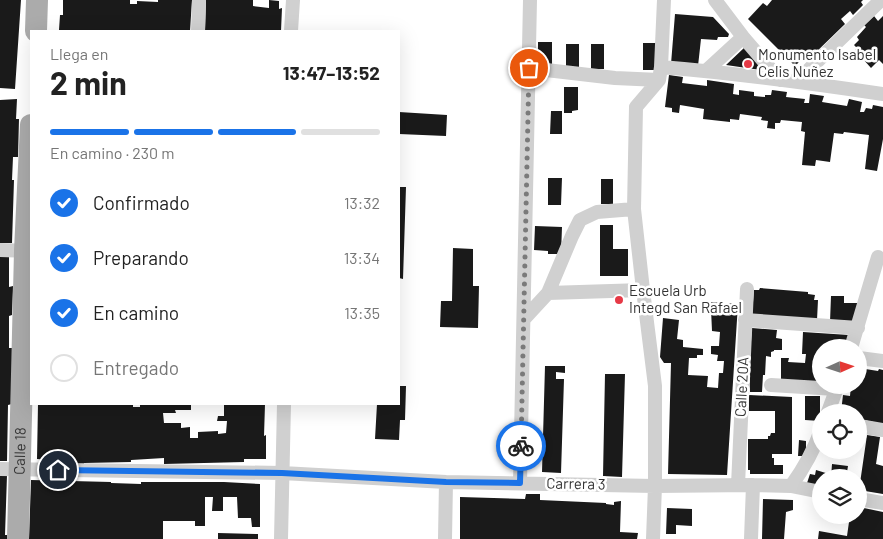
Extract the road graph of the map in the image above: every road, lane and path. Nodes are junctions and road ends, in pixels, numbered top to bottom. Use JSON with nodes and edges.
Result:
{"nodes":[{"id":1,"x":37,"y":0,"type":"edge"},
{"id":2,"x":199,"y":0,"type":"edge"},
{"id":3,"x":292,"y":0,"type":"edge"},
{"id":4,"x":530,"y":0,"type":"edge"},
{"id":5,"x":664,"y":0,"type":"edge"},
{"id":6,"x":715,"y":0,"type":"edge"},
{"id":7,"x":881,"y":0,"type":"edge"},
{"id":8,"x":36,"y":30,"type":"edge"},
{"id":9,"x":198,"y":30,"type":"edge"},
{"id":10,"x":291,"y":30,"type":"edge"},
{"id":11,"x":743,"y":37,"type":"junction"},
{"id":12,"x":529,"y":68,"type":"junction"},
{"id":13,"x":706,"y":71,"type":"junction"},
{"id":14,"x":660,"y":74,"type":"junction"},
{"id":15,"x":780,"y":80,"type":"junction"},
{"id":16,"x":797,"y":81,"type":"junction"},
{"id":17,"x":883,"y":94,"type":"edge"},
{"id":18,"x":30,"y":187,"type":"edge"},
{"id":19,"x":634,"y":209,"type":"junction"},
{"id":20,"x":29,"y":249,"type":"edge"},
{"id":21,"x":0,"y":250,"type":"edge"},
{"id":22,"x":878,"y":257,"type":"dead end"},
{"id":23,"x":878,"y":280,"type":"edge"},
{"id":24,"x":747,"y":289,"type":"dead end"},
{"id":25,"x":642,"y":290,"type":"junction"},
{"id":26,"x":548,"y":293,"type":"junction"},
{"id":27,"x":524,"y":319,"type":"junction"},
{"id":28,"x":745,"y":320,"type":"junction"},
{"id":29,"x":858,"y":328,"type":"junction"},
{"id":30,"x":854,"y":339,"type":"edge"},
{"id":31,"x":868,"y":360,"type":"edge"},
{"id":32,"x":883,"y":362,"type":"edge"},
{"id":33,"x":771,"y":385,"type":"dead end"},
{"id":34,"x":812,"y":386,"type":"edge"},
{"id":35,"x":284,"y":405,"type":"edge"},
{"id":36,"x":867,"y":427,"type":"edge"},
{"id":37,"x":883,"y":430,"type":"edge"},
{"id":38,"x":812,"y":453,"type":"edge"},
{"id":39,"x":10,"y":469,"type":"edge"},
{"id":40,"x":282,"y":473,"type":"junction"},
{"id":41,"x":446,"y":482,"type":"junction"},
{"id":42,"x":520,"y":483,"type":"junction"},
{"id":43,"x":738,"y":485,"type":"junction"},
{"id":44,"x":753,"y":485,"type":"junction"},
{"id":45,"x":655,"y":486,"type":"junction"},
{"id":46,"x":791,"y":486,"type":"junction"},
{"id":47,"x":812,"y":490,"type":"edge"},
{"id":48,"x":867,"y":500,"type":"edge"},
{"id":49,"x":883,"y":503,"type":"edge"},
{"id":50,"x":18,"y":539,"type":"edge"},
{"id":51,"x":281,"y":539,"type":"edge"},
{"id":52,"x":445,"y":539,"type":"edge"},
{"id":53,"x":653,"y":539,"type":"edge"},
{"id":54,"x":751,"y":539,"type":"edge"}],
"edges":[{"from":1,"to":8,"type":"main road"},
{"from":2,"to":9,"type":"street"},
{"from":3,"to":10,"type":"street"},
{"from":4,"to":12,"type":"street"},
{"from":5,"to":14,"type":"street"},
{"from":6,"to":11,"type":"street"},
{"from":7,"to":16,"type":"street"},
{"from":11,"to":13,"type":"street"},
{"from":11,"to":15,"type":"street"},
{"from":12,"to":14,"type":"street"},
{"from":12,"to":27,"type":"street"},
{"from":13,"to":14,"type":"street"},
{"from":13,"to":15,"type":"street"},
{"from":14,"to":19,"type":"street"},
{"from":15,"to":16,"type":"street"},
{"from":16,"to":17,"type":"street"},
{"from":18,"to":20,"type":"main road","name":"Calle 18"},
{"from":19,"to":25,"type":"street"},
{"from":19,"to":26,"type":"street"},
{"from":20,"to":21,"type":"street"},
{"from":20,"to":39,"type":"main road","name":"Calle 18"},
{"from":22,"to":23,"type":"street"},
{"from":23,"to":29,"type":"street"},
{"from":24,"to":28,"type":"street","name":"Calle 20A"},
{"from":25,"to":26,"type":"street"},
{"from":25,"to":45,"type":"street"},
{"from":26,"to":27,"type":"street"},
{"from":27,"to":42,"type":"street"},
{"from":28,"to":29,"type":"street"},
{"from":28,"to":43,"type":"street","name":"Calle 20A"},
{"from":29,"to":30,"type":"street"},
{"from":31,"to":32,"type":"street"},
{"from":33,"to":34,"type":"street"},
{"from":35,"to":40,"type":"street"},
{"from":36,"to":37,"type":"street"},
{"from":38,"to":46,"type":"street"},
{"from":39,"to":40,"type":"street","name":"Carrera 3"},
{"from":39,"to":50,"type":"main road","name":"Calle 18"},
{"from":40,"to":41,"type":"street","name":"Carrera 3"},
{"from":40,"to":51,"type":"street"},
{"from":41,"to":42,"type":"street","name":"Carrera 3"},
{"from":41,"to":52,"type":"street"},
{"from":42,"to":45,"type":"street","name":"Carrera 3"},
{"from":43,"to":44,"type":"street","name":"Carrera 3"},
{"from":43,"to":45,"type":"street","name":"Carrera 3"},
{"from":44,"to":46,"type":"street","name":"Carrera 3"},
{"from":44,"to":54,"type":"street"},
{"from":45,"to":53,"type":"street"},
{"from":46,"to":47,"type":"street","name":"Carrera 3"},
{"from":48,"to":49,"type":"street"}]}
